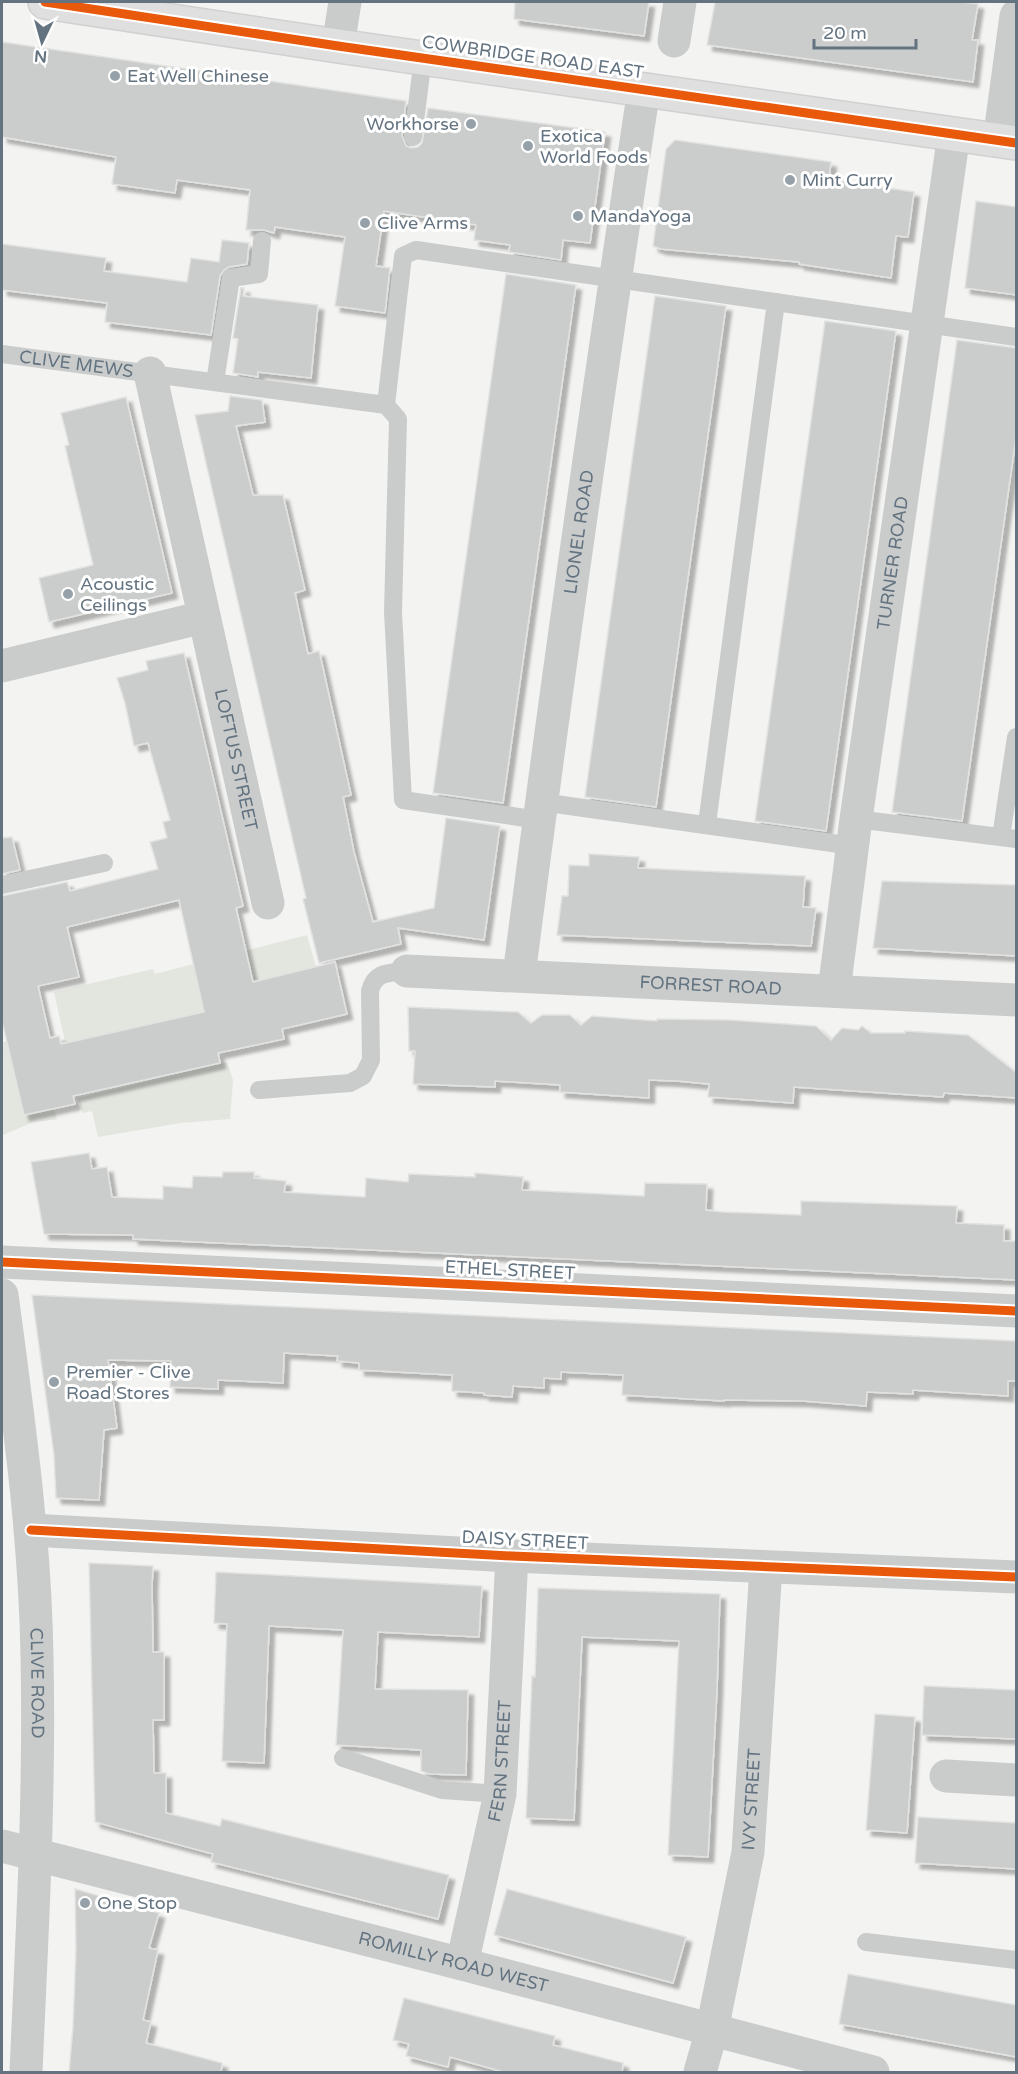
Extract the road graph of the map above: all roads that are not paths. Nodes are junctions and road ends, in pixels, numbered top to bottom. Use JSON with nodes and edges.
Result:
{"nodes":[{"id":1,"x":45,"y":2,"type":"edge"},
{"id":2,"x":345,"y":2,"type":"edge"},
{"id":3,"x":680,"y":2,"type":"edge"},
{"id":4,"x":1017,"y":16,"type":"edge"},
{"id":5,"x":674,"y":41,"type":"dead end"},
{"id":6,"x":338,"y":46,"type":"junction"},
{"id":7,"x":423,"y":58,"type":"junction"},
{"id":8,"x":644,"y":89,"type":"junction"},
{"id":9,"x":954,"y":134,"type":"junction"},
{"id":10,"x":413,"y":137,"type":"dead end"},
{"id":11,"x":1008,"y":142,"type":"edge"},
{"id":12,"x":262,"y":241,"type":"dead end"},
{"id":13,"x":614,"y":279,"type":"junction"},
{"id":14,"x":776,"y":302,"type":"junction"},
{"id":15,"x":926,"y":325,"type":"junction"},
{"id":16,"x":1017,"y":337,"type":"edge"},
{"id":17,"x":2,"y":354,"type":"edge"},
{"id":18,"x":150,"y":374,"type":"junction"},
{"id":19,"x":215,"y":382,"type":"junction"},
{"id":20,"x":386,"y":405,"type":"junction"},
{"id":21,"x":204,"y":617,"type":"junction"},
{"id":22,"x":2,"y":666,"type":"edge"},
{"id":23,"x":1017,"y":737,"type":"edge"},
{"id":24,"x":540,"y":811,"type":"junction"},
{"id":25,"x":707,"y":824,"type":"junction"},
{"id":26,"x":854,"y":832,"type":"junction"},
{"id":27,"x":1009,"y":838,"type":"edge"},
{"id":28,"x":104,"y":863,"type":"dead end"},
{"id":29,"x":2,"y":885,"type":"edge"},
{"id":30,"x":268,"y":903,"type":"dead end"},
{"id":31,"x":407,"y":971,"type":"joint"},
{"id":32,"x":519,"y":975,"type":"junction"},
{"id":33,"x":834,"y":991,"type":"junction"},
{"id":34,"x":1017,"y":1000,"type":"edge"},
{"id":35,"x":259,"y":1090,"type":"dead end"},
{"id":36,"x":2,"y":1262,"type":"edge"},
{"id":37,"x":2,"y":1295,"type":"edge"},
{"id":38,"x":1017,"y":1311,"type":"edge"},
{"id":39,"x":31,"y":1530,"type":"junction"},
{"id":40,"x":512,"y":1556,"type":"junction"},
{"id":41,"x":766,"y":1567,"type":"junction"},
{"id":42,"x":1017,"y":1577,"type":"edge"},
{"id":43,"x":343,"y":1758,"type":"dead end"},
{"id":44,"x":946,"y":1776,"type":"dead end"},
{"id":45,"x":1017,"y":1780,"type":"edge"},
{"id":46,"x":500,"y":1794,"type":"junction"},
{"id":47,"x":2,"y":1846,"type":"edge"},
{"id":48,"x":35,"y":1853,"type":"junction"},
{"id":49,"x":866,"y":1942,"type":"dead end"},
{"id":50,"x":1017,"y":1960,"type":"edge"},
{"id":51,"x":462,"y":1964,"type":"junction"},
{"id":52,"x":711,"y":2030,"type":"junction"},
{"id":53,"x":26,"y":2073,"type":"edge"},
{"id":54,"x":700,"y":2073,"type":"edge"},
{"id":55,"x":873,"y":2073,"type":"edge"}],
"edges":[{"from":1,"to":6,"type":"street","name":"COWBRIDGE ROAD EAST"},
{"from":2,"to":6,"type":"street"},
{"from":3,"to":5,"type":"street"},
{"from":4,"to":11,"type":"street"},
{"from":6,"to":7,"type":"street","name":"COWBRIDGE ROAD EAST"},
{"from":7,"to":8,"type":"street","name":"COWBRIDGE ROAD EAST"},
{"from":7,"to":10,"type":"lane"},
{"from":8,"to":9,"type":"street","name":"COWBRIDGE ROAD EAST"},
{"from":8,"to":13,"type":"street","name":"LIONEL ROAD"},
{"from":9,"to":11,"type":"street","name":"COWBRIDGE ROAD EAST"},
{"from":9,"to":15,"type":"street","name":"TURNER ROAD"},
{"from":12,"to":19,"type":"lane"},
{"from":13,"to":14,"type":"lane"},
{"from":13,"to":20,"type":"lane"},
{"from":13,"to":24,"type":"street","name":"LIONEL ROAD"},
{"from":14,"to":15,"type":"lane"},
{"from":14,"to":25,"type":"lane"},
{"from":15,"to":16,"type":"lane"},
{"from":15,"to":26,"type":"street","name":"TURNER ROAD"},
{"from":17,"to":18,"type":"lane","name":"CLIVE MEWS"},
{"from":18,"to":19,"type":"lane","name":"CLIVE MEWS"},
{"from":18,"to":21,"type":"street","name":"LOFTUS STREET"},
{"from":19,"to":20,"type":"lane","name":"CLIVE MEWS"},
{"from":20,"to":24,"type":"lane"},
{"from":21,"to":22,"type":"street"},
{"from":21,"to":30,"type":"street","name":"LOFTUS STREET"},
{"from":23,"to":27,"type":"lane"},
{"from":24,"to":25,"type":"lane"},
{"from":24,"to":32,"type":"street","name":"LIONEL ROAD"},
{"from":25,"to":26,"type":"lane"},
{"from":26,"to":27,"type":"lane"},
{"from":26,"to":33,"type":"street","name":"TURNER ROAD"},
{"from":28,"to":29,"type":"lane"},
{"from":31,"to":32,"type":"street","name":"FORREST ROAD"},
{"from":31,"to":35,"type":"lane"},
{"from":32,"to":33,"type":"street","name":"FORREST ROAD"},
{"from":33,"to":34,"type":"street","name":"FORREST ROAD"},
{"from":36,"to":38,"type":"street","name":"ETHEL STREET"},
{"from":37,"to":39,"type":"street","name":"CLIVE ROAD"},
{"from":39,"to":40,"type":"street","name":"DAISY STREET"},
{"from":39,"to":48,"type":"street","name":"CLIVE ROAD"},
{"from":40,"to":41,"type":"street","name":"DAISY STREET"},
{"from":40,"to":46,"type":"street","name":"FERN STREET"},
{"from":41,"to":42,"type":"street","name":"DAISY STREET"},
{"from":41,"to":52,"type":"street","name":"IVY STREET"},
{"from":43,"to":46,"type":"lane"},
{"from":44,"to":45,"type":"street"},
{"from":46,"to":51,"type":"street","name":"FERN STREET"},
{"from":47,"to":48,"type":"street","name":"ROMILLY ROAD WEST"},
{"from":48,"to":51,"type":"street","name":"ROMILLY ROAD WEST"},
{"from":48,"to":53,"type":"street","name":"CLIVE ROAD"},
{"from":49,"to":50,"type":"lane"},
{"from":51,"to":52,"type":"street","name":"ROMILLY ROAD WEST"},
{"from":52,"to":54,"type":"street","name":"IVY STREET"},
{"from":52,"to":55,"type":"street","name":"ROMILLY ROAD WEST"}]}
